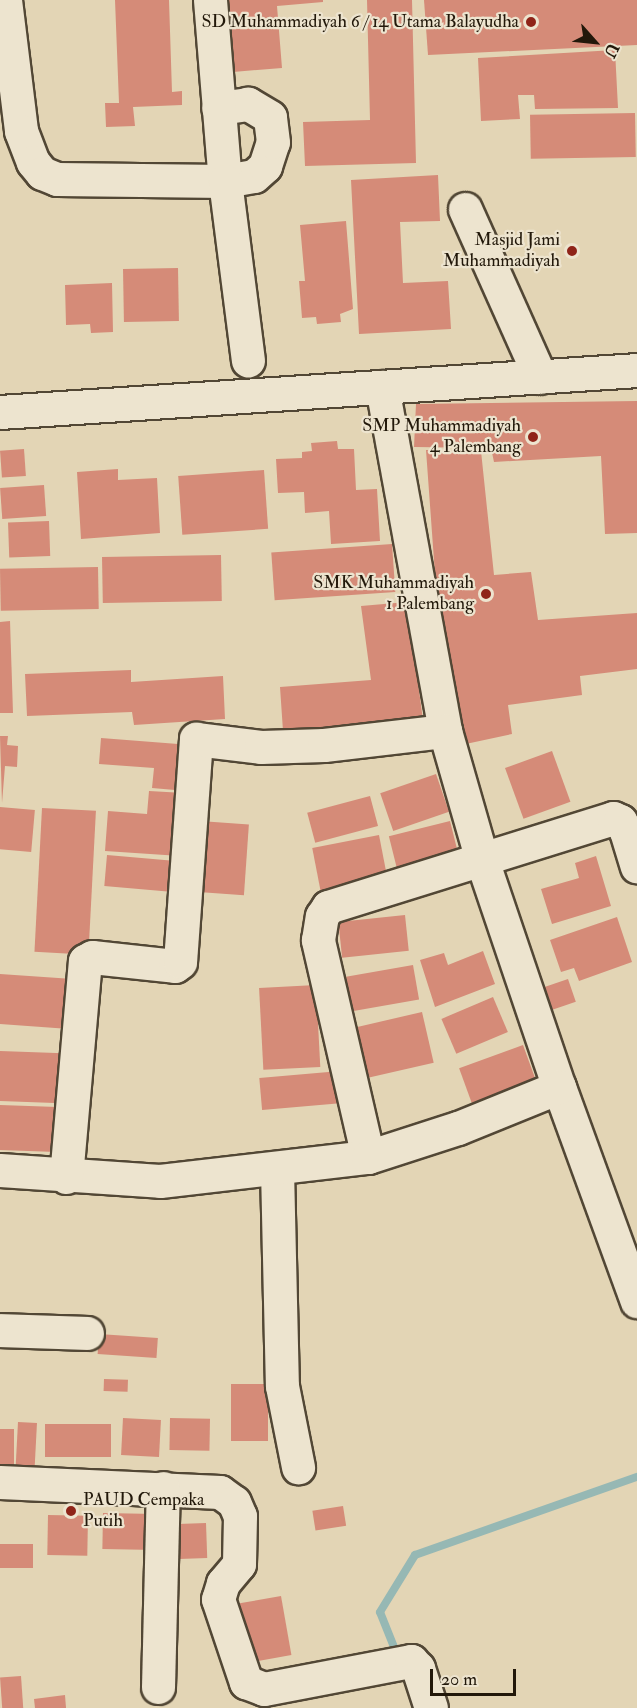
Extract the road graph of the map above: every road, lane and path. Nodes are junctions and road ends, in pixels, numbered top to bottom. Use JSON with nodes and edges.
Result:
{"nodes":[{"id":1,"x":5,"y":0,"type":"edge"},
{"id":2,"x":210,"y":0,"type":"edge"},
{"id":3,"x":218,"y":108,"type":"junction"},
{"id":4,"x":225,"y":181,"type":"junction"},
{"id":5,"x":465,"y":209,"type":"dead end"},
{"id":6,"x":248,"y":361,"type":"dead end"},
{"id":7,"x":637,"y":370,"type":"edge"},
{"id":8,"x":540,"y":377,"type":"junction"},
{"id":9,"x":382,"y":387,"type":"junction"},
{"id":10,"x":0,"y":412,"type":"edge"},
{"id":11,"x":445,"y":731,"type":"junction"},
{"id":12,"x":482,"y":861,"type":"junction"},
{"id":13,"x":637,"y":866,"type":"edge"},
{"id":14,"x":559,"y":1087,"type":"junction"},
{"id":15,"x":368,"y":1157,"type":"junction"},
{"id":16,"x":277,"y":1169,"type":"junction"},
{"id":17,"x":0,"y":1170,"type":"edge"},
{"id":18,"x":66,"y":1177,"type":"junction"},
{"id":19,"x":637,"y":1301,"type":"edge"},
{"id":20,"x":0,"y":1330,"type":"edge"},
{"id":21,"x":87,"y":1333,"type":"dead end"},
{"id":22,"x":298,"y":1467,"type":"dead end"},
{"id":23,"x":0,"y":1482,"type":"edge"},
{"id":24,"x":163,"y":1488,"type":"junction"},
{"id":25,"x":158,"y":1687,"type":"dead end"},
{"id":26,"x":431,"y":1708,"type":"edge"}],
"edges":[{"from":1,"to":4,"type":"street"},
{"from":2,"to":3,"type":"street"},
{"from":3,"to":4,"type":"street"},
{"from":3,"to":4,"type":"street"},
{"from":4,"to":6,"type":"street"},
{"from":5,"to":8,"type":"street"},
{"from":7,"to":8,"type":"street"},
{"from":8,"to":9,"type":"street"},
{"from":9,"to":10,"type":"street"},
{"from":9,"to":11,"type":"street"},
{"from":11,"to":12,"type":"street"},
{"from":11,"to":18,"type":"street"},
{"from":12,"to":13,"type":"street"},
{"from":12,"to":14,"type":"street"},
{"from":12,"to":15,"type":"street"},
{"from":14,"to":15,"type":"street"},
{"from":14,"to":19,"type":"street"},
{"from":15,"to":16,"type":"street"},
{"from":16,"to":18,"type":"street"},
{"from":16,"to":22,"type":"street"},
{"from":17,"to":18,"type":"street"},
{"from":20,"to":21,"type":"street"},
{"from":23,"to":24,"type":"street"},
{"from":24,"to":25,"type":"street"},
{"from":24,"to":26,"type":"street"}]}
